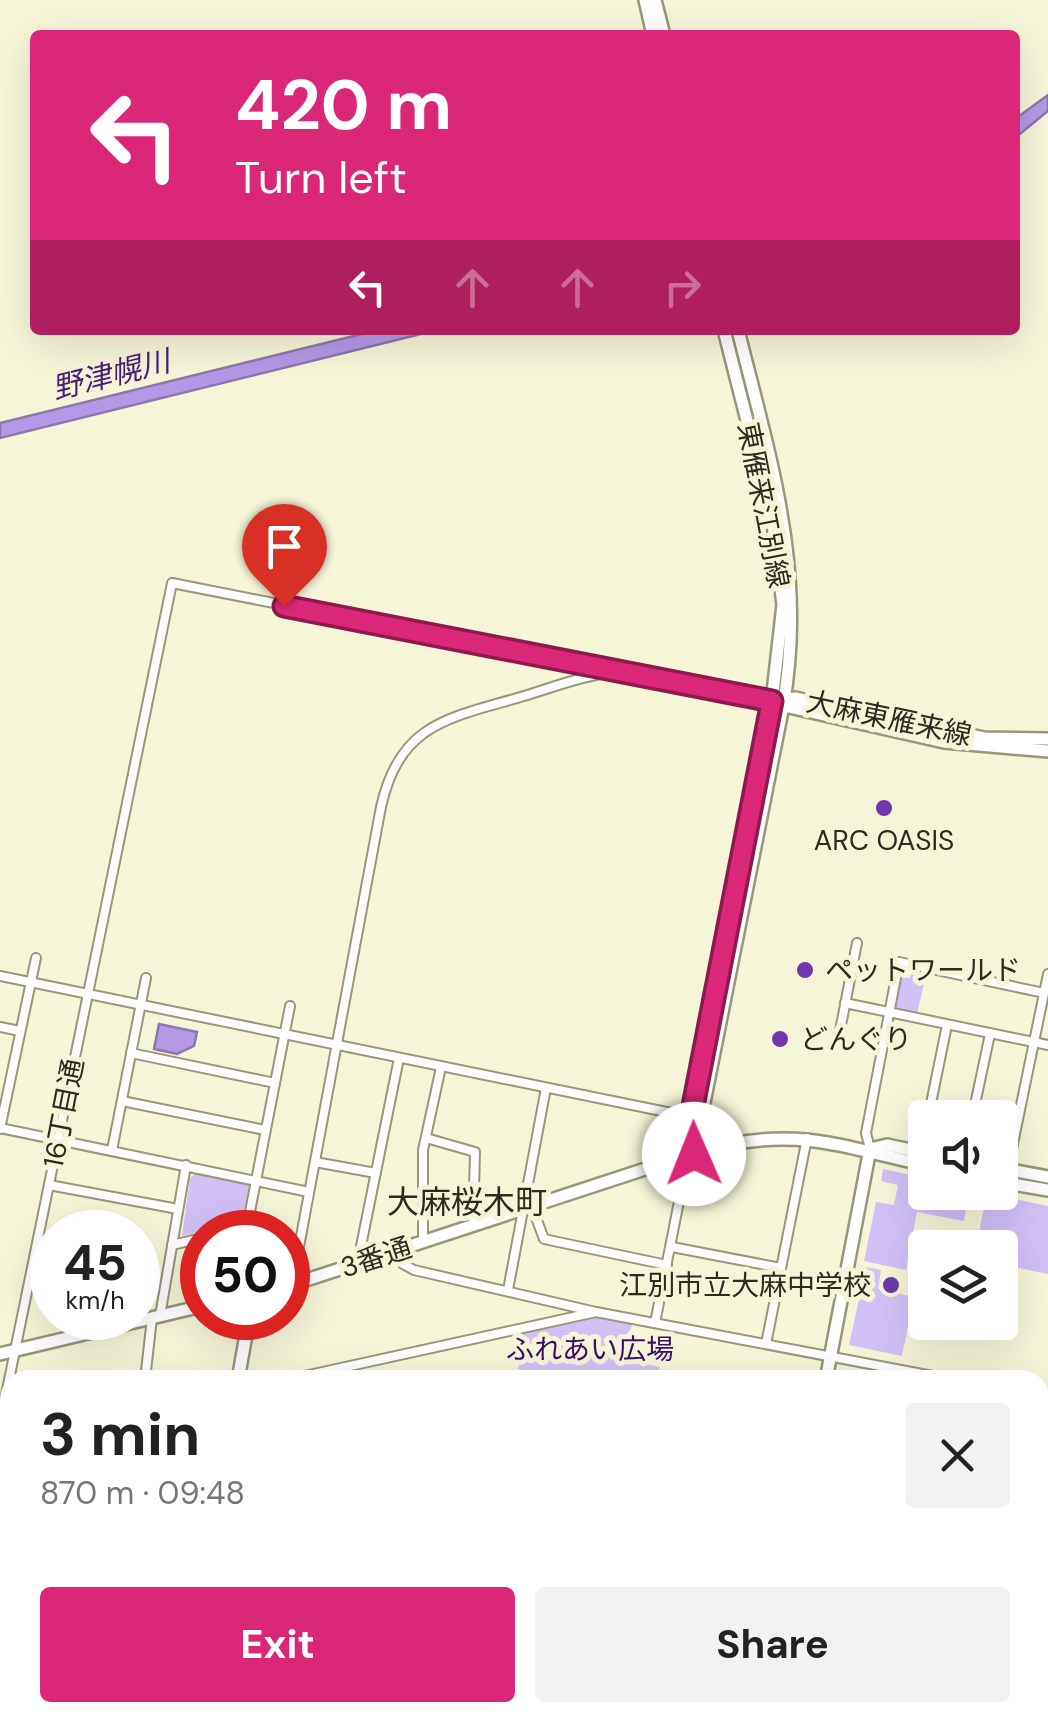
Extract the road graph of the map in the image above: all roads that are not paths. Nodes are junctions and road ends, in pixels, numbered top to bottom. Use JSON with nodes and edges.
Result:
{"nodes":[{"id":1,"x":645,"y":0,"type":"edge"},
{"id":2,"x":655,"y":0,"type":"edge"},
{"id":3,"x":652,"y":30,"type":"edge"},
{"id":4,"x":663,"y":30,"type":"edge"},
{"id":5,"x":725,"y":335,"type":"edge"},
{"id":6,"x":739,"y":335,"type":"edge"},
{"id":7,"x":623,"y":673,"type":"junction"},
{"id":8,"x":780,"y":702,"type":"junction"},
{"id":9,"x":1048,"y":739,"type":"edge"},
{"id":10,"x":1048,"y":751,"type":"edge"},
{"id":11,"x":857,"y":943,"type":"dead end"},
{"id":12,"x":36,"y":958,"type":"dead end"},
{"id":13,"x":1048,"y":974,"type":"edge"},
{"id":14,"x":0,"y":976,"type":"edge"},
{"id":15,"x":146,"y":978,"type":"dead end"},
{"id":16,"x":30,"y":982,"type":"junction"},
{"id":17,"x":1044,"y":992,"type":"junction"},
{"id":18,"x":87,"y":994,"type":"junction"},
{"id":19,"x":846,"y":1003,"type":"junction"},
{"id":20,"x":141,"y":1004,"type":"junction"},
{"id":21,"x":290,"y":1006,"type":"dead end"},
{"id":22,"x":889,"y":1012,"type":"junction"},
{"id":23,"x":947,"y":1024,"type":"junction"},
{"id":24,"x":0,"y":1027,"type":"edge"},
{"id":25,"x":20,"y":1031,"type":"junction"},
{"id":26,"x":284,"y":1033,"type":"junction"},
{"id":27,"x":990,"y":1034,"type":"junction"},
{"id":28,"x":838,"y":1040,"type":"dead end"},
{"id":29,"x":1034,"y":1042,"type":"junction"},
{"id":30,"x":338,"y":1043,"type":"junction"},
{"id":31,"x":1048,"y":1046,"type":"edge"},
{"id":32,"x":131,"y":1053,"type":"junction"},
{"id":33,"x":398,"y":1058,"type":"junction"},
{"id":34,"x":441,"y":1066,"type":"junction"},
{"id":35,"x":5,"y":1079,"type":"edge"},
{"id":36,"x":274,"y":1083,"type":"junction"},
{"id":37,"x":546,"y":1088,"type":"junction"},
{"id":38,"x":932,"y":1100,"type":"edge"},
{"id":39,"x":977,"y":1100,"type":"edge"},
{"id":40,"x":122,"y":1101,"type":"junction"},
{"id":41,"x":691,"y":1116,"type":"junction"},
{"id":42,"x":1018,"y":1122,"type":"edge"},
{"id":43,"x":0,"y":1129,"type":"edge"},
{"id":44,"x":266,"y":1130,"type":"junction"},
{"id":45,"x":426,"y":1138,"type":"junction"},
{"id":46,"x":807,"y":1138,"type":"junction"},
{"id":47,"x":58,"y":1139,"type":"junction"},
{"id":48,"x":112,"y":1150,"type":"junction"},
{"id":49,"x":870,"y":1150,"type":"junction"},
{"id":50,"x":908,"y":1153,"type":"edge"},
{"id":51,"x":694,"y":1154,"type":"junction"},
{"id":52,"x":315,"y":1162,"type":"junction"},
{"id":53,"x":186,"y":1165,"type":"junction"},
{"id":54,"x":376,"y":1173,"type":"junction"},
{"id":55,"x":1018,"y":1176,"type":"edge"},
{"id":56,"x":1048,"y":1177,"type":"edge"},
{"id":57,"x":258,"y":1180,"type":"junction"},
{"id":58,"x":1018,"y":1180,"type":"edge"},
{"id":59,"x":49,"y":1185,"type":"junction"},
{"id":60,"x":1048,"y":1190,"type":"edge"},
{"id":61,"x":309,"y":1192,"type":"junction"},
{"id":62,"x":178,"y":1208,"type":"junction"},
{"id":63,"x":527,"y":1208,"type":"junction"},
{"id":64,"x":44,"y":1210,"type":"edge"},
{"id":65,"x":251,"y":1210,"type":"edge"},
{"id":66,"x":306,"y":1210,"type":"edge"},
{"id":67,"x":473,"y":1226,"type":"junction"},
{"id":68,"x":424,"y":1242,"type":"junction"},
{"id":69,"x":180,"y":1243,"type":"edge"},
{"id":70,"x":172,"y":1245,"type":"junction"},
{"id":71,"x":672,"y":1247,"type":"junction"},
{"id":72,"x":398,"y":1250,"type":"junction"},
{"id":73,"x":363,"y":1261,"type":"junction"},
{"id":74,"x":667,"y":1265,"type":"junction"},
{"id":75,"x":780,"y":1268,"type":"junction"},
{"id":76,"x":310,"y":1278,"type":"edge"},
{"id":77,"x":30,"y":1282,"type":"edge"},
{"id":78,"x":508,"y":1290,"type":"junction"},
{"id":79,"x":160,"y":1299,"type":"edge"},
{"id":80,"x":596,"y":1312,"type":"junction"},
{"id":81,"x":655,"y":1323,"type":"junction"},
{"id":82,"x":53,"y":1340,"type":"edge"},
{"id":83,"x":152,"y":1340,"type":"edge"},
{"id":84,"x":245,"y":1340,"type":"edge"},
{"id":85,"x":766,"y":1344,"type":"junction"},
{"id":86,"x":16,"y":1351,"type":"junction"},
{"id":87,"x":0,"y":1354,"type":"edge"},
{"id":88,"x":830,"y":1358,"type":"junction"},
{"id":89,"x":12,"y":1370,"type":"edge"},
{"id":90,"x":146,"y":1370,"type":"edge"},
{"id":91,"x":240,"y":1370,"type":"edge"},
{"id":92,"x":332,"y":1370,"type":"edge"},
{"id":93,"x":828,"y":1370,"type":"edge"},
{"id":94,"x":898,"y":1370,"type":"edge"}],
"edges":[{"from":1,"to":3,"type":"main road"},
{"from":2,"to":4,"type":"main road"},
{"from":5,"to":8,"type":"main road","name":"東雁来江別線"},
{"from":6,"to":8,"type":"main road","name":"東雁来江別線"},
{"from":7,"to":8,"type":"street"},
{"from":7,"to":18,"type":"street","name":"16丁目通"},
{"from":7,"to":30,"type":"street"},
{"from":8,"to":9,"type":"main road","name":"大麻東雁来線"},
{"from":8,"to":10,"type":"main road","name":"大麻東雁来線"},
{"from":8,"to":41,"type":"main road","name":"東雁来江別線"},
{"from":8,"to":51,"type":"main road","name":"東雁来江別線"},
{"from":11,"to":19,"type":"street"},
{"from":12,"to":16,"type":"street"},
{"from":13,"to":17,"type":"street"},
{"from":14,"to":16,"type":"street"},
{"from":15,"to":20,"type":"street"},
{"from":16,"to":18,"type":"street"},
{"from":16,"to":25,"type":"street"},
{"from":17,"to":22,"type":"street"},
{"from":17,"to":29,"type":"street"},
{"from":18,"to":20,"type":"street"},
{"from":18,"to":47,"type":"street","name":"16丁目通"},
{"from":19,"to":22,"type":"street"},
{"from":19,"to":28,"type":"street"},
{"from":20,"to":26,"type":"street"},
{"from":20,"to":32,"type":"street"},
{"from":21,"to":26,"type":"street"},
{"from":22,"to":23,"type":"street"},
{"from":22,"to":49,"type":"street"},
{"from":23,"to":27,"type":"street"},
{"from":23,"to":38,"type":"street"},
{"from":24,"to":25,"type":"street"},
{"from":25,"to":35,"type":"street"},
{"from":26,"to":30,"type":"street"},
{"from":26,"to":36,"type":"street"},
{"from":27,"to":29,"type":"street"},
{"from":27,"to":39,"type":"street"},
{"from":29,"to":31,"type":"street"},
{"from":29,"to":42,"type":"street"},
{"from":30,"to":33,"type":"street"},
{"from":30,"to":52,"type":"street"},
{"from":32,"to":36,"type":"street"},
{"from":32,"to":40,"type":"street"},
{"from":33,"to":34,"type":"street"},
{"from":33,"to":54,"type":"street"},
{"from":34,"to":37,"type":"street"},
{"from":34,"to":45,"type":"street"},
{"from":35,"to":43,"type":"street"},
{"from":36,"to":44,"type":"street"},
{"from":37,"to":41,"type":"street"},
{"from":37,"to":63,"type":"street"},
{"from":40,"to":44,"type":"street"},
{"from":40,"to":48,"type":"street"},
{"from":41,"to":51,"type":"main road","name":"東雁来江別線"},
{"from":43,"to":47,"type":"street"},
{"from":44,"to":57,"type":"street"},
{"from":45,"to":67,"type":"street"},
{"from":45,"to":68,"type":"street"},
{"from":46,"to":49,"type":"main road","name":"3番通"},
{"from":46,"to":51,"type":"main road","name":"3番通"},
{"from":46,"to":75,"type":"street"},
{"from":47,"to":48,"type":"street"},
{"from":47,"to":59,"type":"street","name":"16丁目通"},
{"from":48,"to":53,"type":"street"},
{"from":49,"to":50,"type":"main road","name":"3番通"},
{"from":49,"to":88,"type":"main road"},
{"from":51,"to":63,"type":"main road","name":"3番通"},
{"from":51,"to":71,"type":"street"},
{"from":52,"to":54,"type":"street"},
{"from":52,"to":61,"type":"street"},
{"from":53,"to":57,"type":"street"},
{"from":53,"to":62,"type":"street"},
{"from":54,"to":73,"type":"street"},
{"from":55,"to":56,"type":"main road"},
{"from":57,"to":61,"type":"street"},
{"from":57,"to":65,"type":"street"},
{"from":58,"to":60,"type":"main road"},
{"from":59,"to":62,"type":"street"},
{"from":59,"to":64,"type":"street","name":"16丁目通"},
{"from":61,"to":66,"type":"street"},
{"from":62,"to":70,"type":"street"},
{"from":63,"to":67,"type":"main road","name":"3番通"},
{"from":63,"to":74,"type":"street"},
{"from":63,"to":78,"type":"street"},
{"from":67,"to":68,"type":"main road","name":"3番通"},
{"from":68,"to":72,"type":"main road","name":"3番通"},
{"from":69,"to":70,"type":"street"},
{"from":70,"to":79,"type":"street"},
{"from":71,"to":74,"type":"street"},
{"from":71,"to":75,"type":"street"},
{"from":72,"to":73,"type":"main road","name":"3番通"},
{"from":72,"to":78,"type":"street"},
{"from":73,"to":76,"type":"main road","name":"3番通"},
{"from":74,"to":81,"type":"street"},
{"from":75,"to":85,"type":"street"},
{"from":77,"to":86,"type":"street","name":"16丁目通"},
{"from":78,"to":80,"type":"street"},
{"from":80,"to":81,"type":"street"},
{"from":80,"to":92,"type":"street"},
{"from":81,"to":85,"type":"street"},
{"from":82,"to":86,"type":"main road"},
{"from":83,"to":90,"type":"street"},
{"from":84,"to":91,"type":"main road"},
{"from":85,"to":88,"type":"street"},
{"from":86,"to":87,"type":"main road"},
{"from":86,"to":89,"type":"street","name":"16丁目通"},
{"from":88,"to":93,"type":"main road"},
{"from":88,"to":94,"type":"street"}]}
